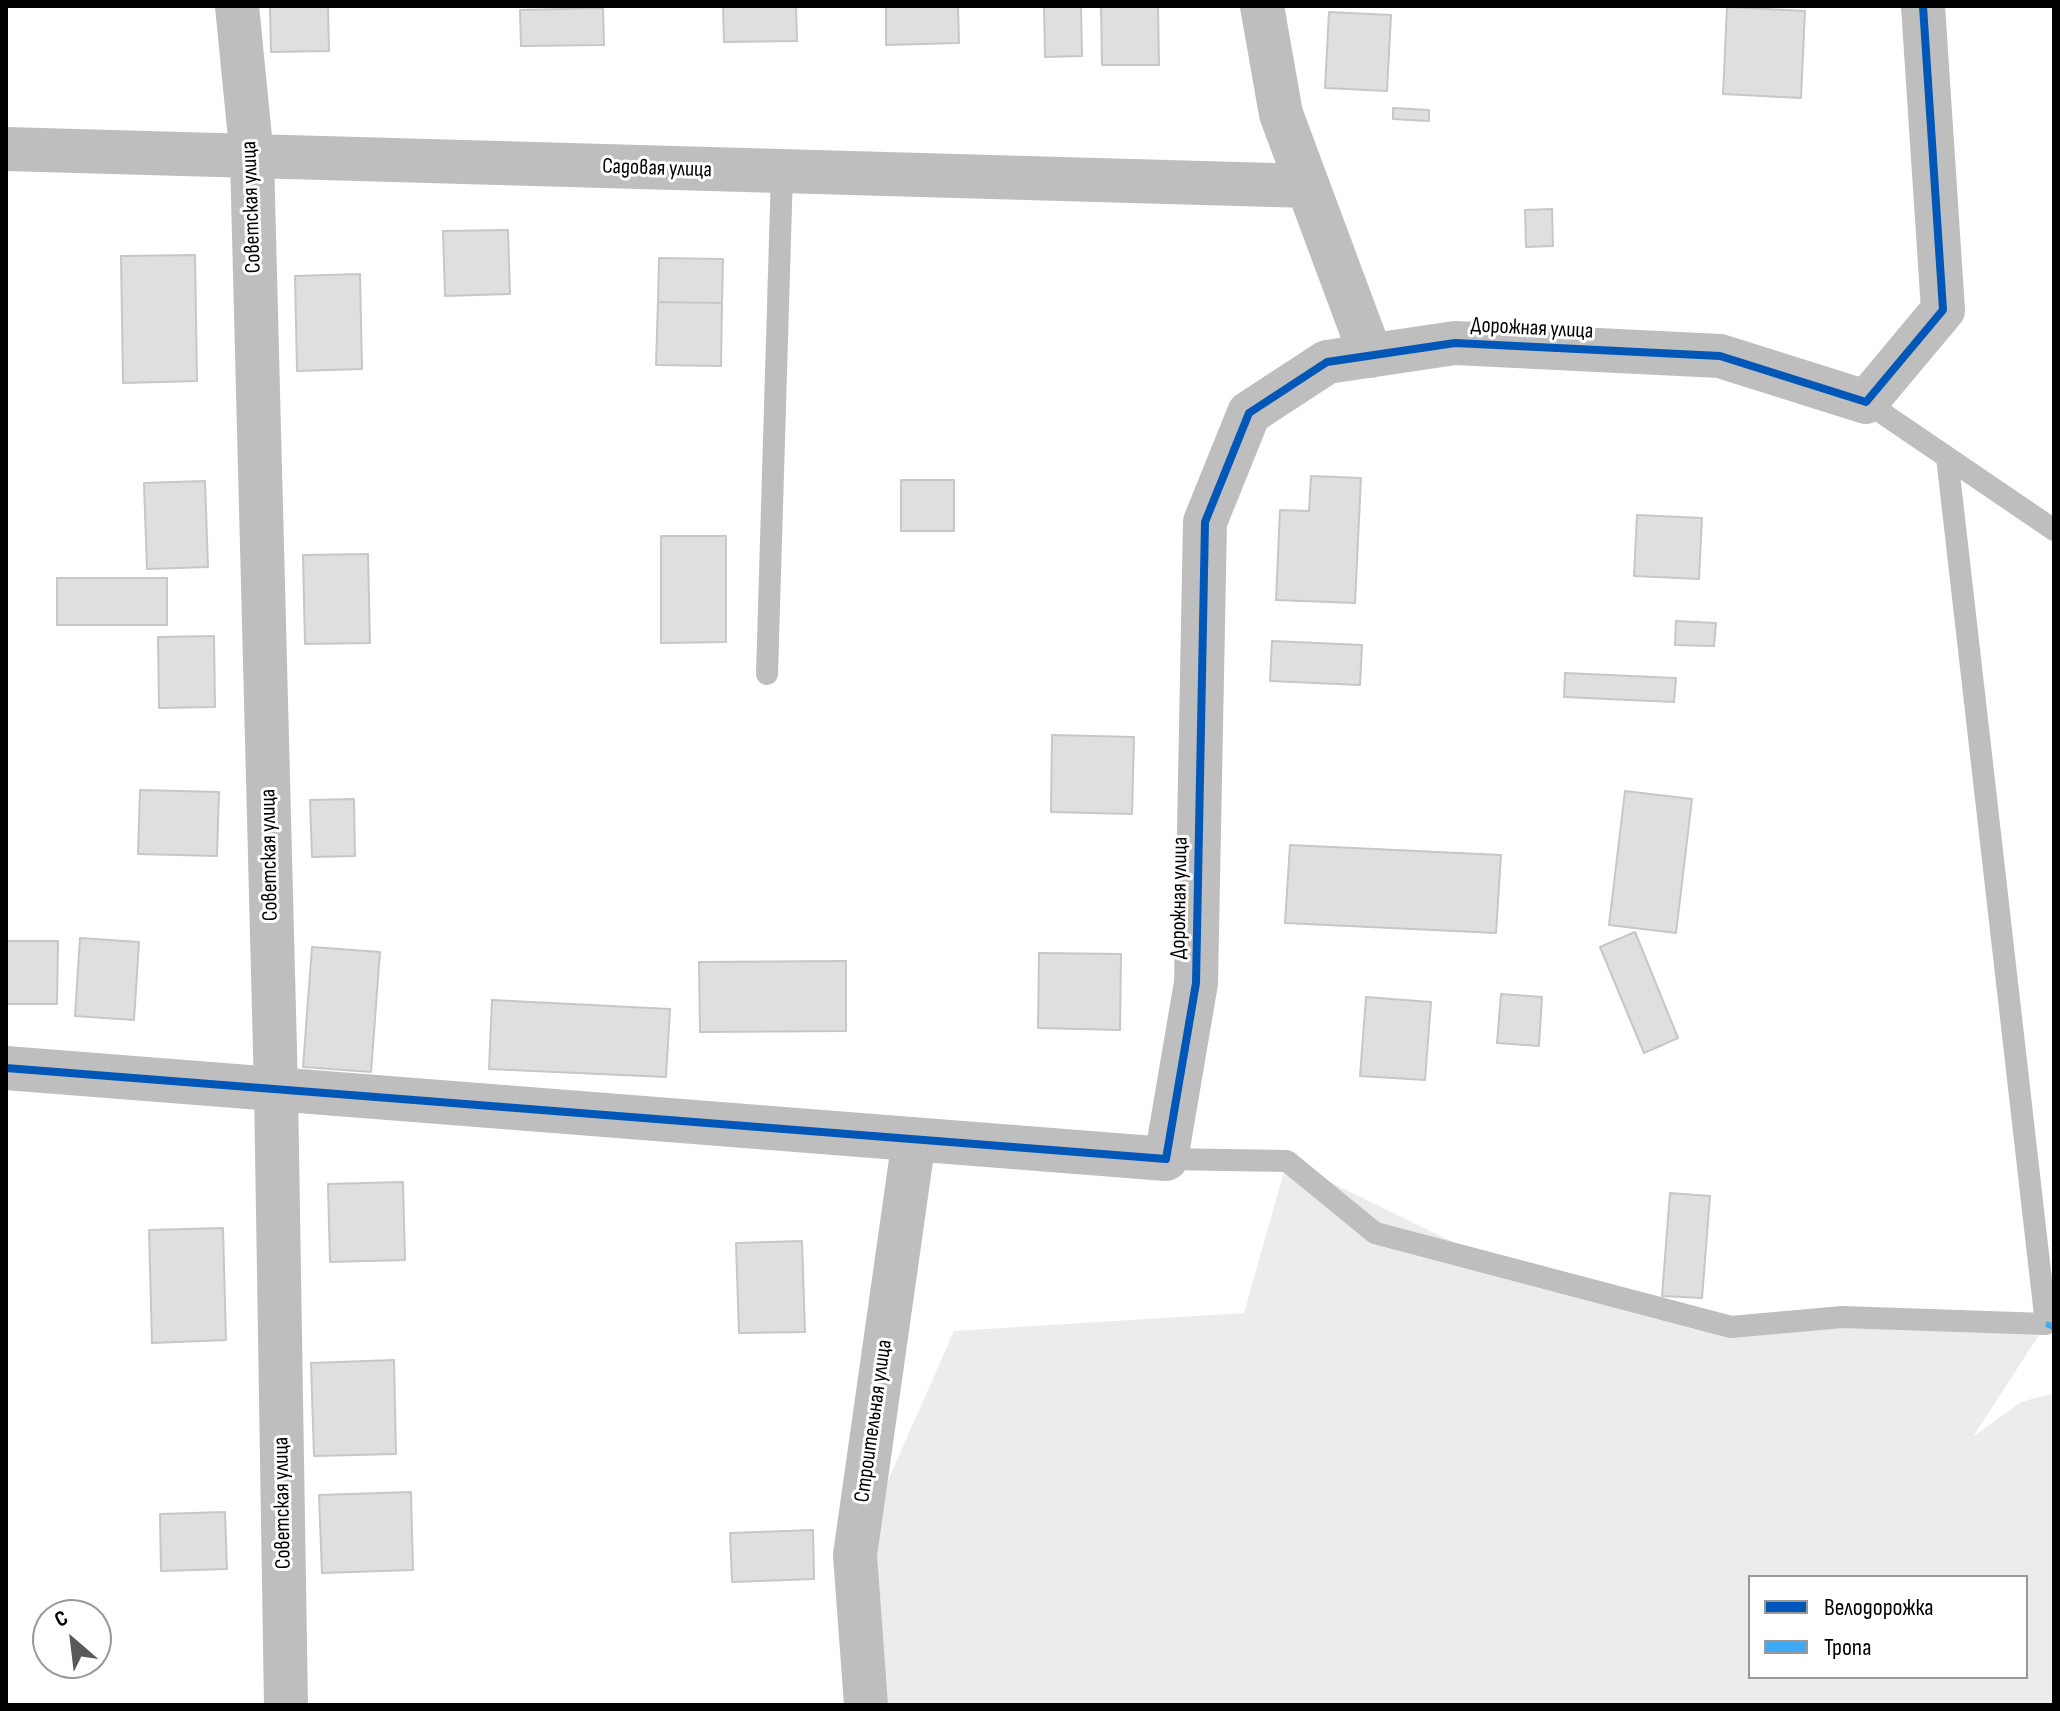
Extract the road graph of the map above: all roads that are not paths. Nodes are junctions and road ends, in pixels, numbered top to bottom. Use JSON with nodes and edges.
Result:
{"nodes":[{"id":1,"x":237,"y":6,"type":"edge"},
{"id":2,"x":1262,"y":6,"type":"edge"},
{"id":3,"x":1923,"y":6,"type":"edge"},
{"id":4,"x":6,"y":149,"type":"edge"},
{"id":5,"x":252,"y":158,"type":"junction"},
{"id":6,"x":782,"y":172,"type":"junction"},
{"id":7,"x":1308,"y":186,"type":"junction"},
{"id":8,"x":1371,"y":356,"type":"junction"},
{"id":9,"x":1866,"y":402,"type":"junction"},
{"id":10,"x":1947,"y":457,"type":"junction"},
{"id":11,"x":2054,"y":530,"type":"edge"},
{"id":12,"x":767,"y":674,"type":"dead end"},
{"id":13,"x":6,"y":1068,"type":"edge"},
{"id":14,"x":276,"y":1089,"type":"junction"},
{"id":15,"x":914,"y":1139,"type":"junction"},
{"id":16,"x":1166,"y":1159,"type":"junction"},
{"id":17,"x":286,"y":1705,"type":"edge"},
{"id":18,"x":866,"y":1705,"type":"edge"}],
"edges":[{"from":1,"to":5,"type":"street","name":"Советская улица"},
{"from":2,"to":7,"type":"street"},
{"from":3,"to":9,"type":"street"},
{"from":4,"to":5,"type":"street","name":"Садовая улица"},
{"from":5,"to":6,"type":"street","name":"Садовая улица"},
{"from":5,"to":14,"type":"street","name":"Советская улица"},
{"from":6,"to":7,"type":"street","name":"Садовая улица"},
{"from":6,"to":12,"type":"lane"},
{"from":7,"to":8,"type":"street"},
{"from":8,"to":9,"type":"street","name":"Дорожная улица"},
{"from":8,"to":16,"type":"street","name":"Дорожная улица"},
{"from":9,"to":10,"type":"lane"},
{"from":10,"to":11,"type":"lane"},
{"from":10,"to":16,"type":"lane"},
{"from":13,"to":14,"type":"street"},
{"from":14,"to":15,"type":"street"},
{"from":14,"to":17,"type":"street","name":"Советская улица"},
{"from":15,"to":16,"type":"street"},
{"from":15,"to":18,"type":"street","name":"Строительная улица"}]}
